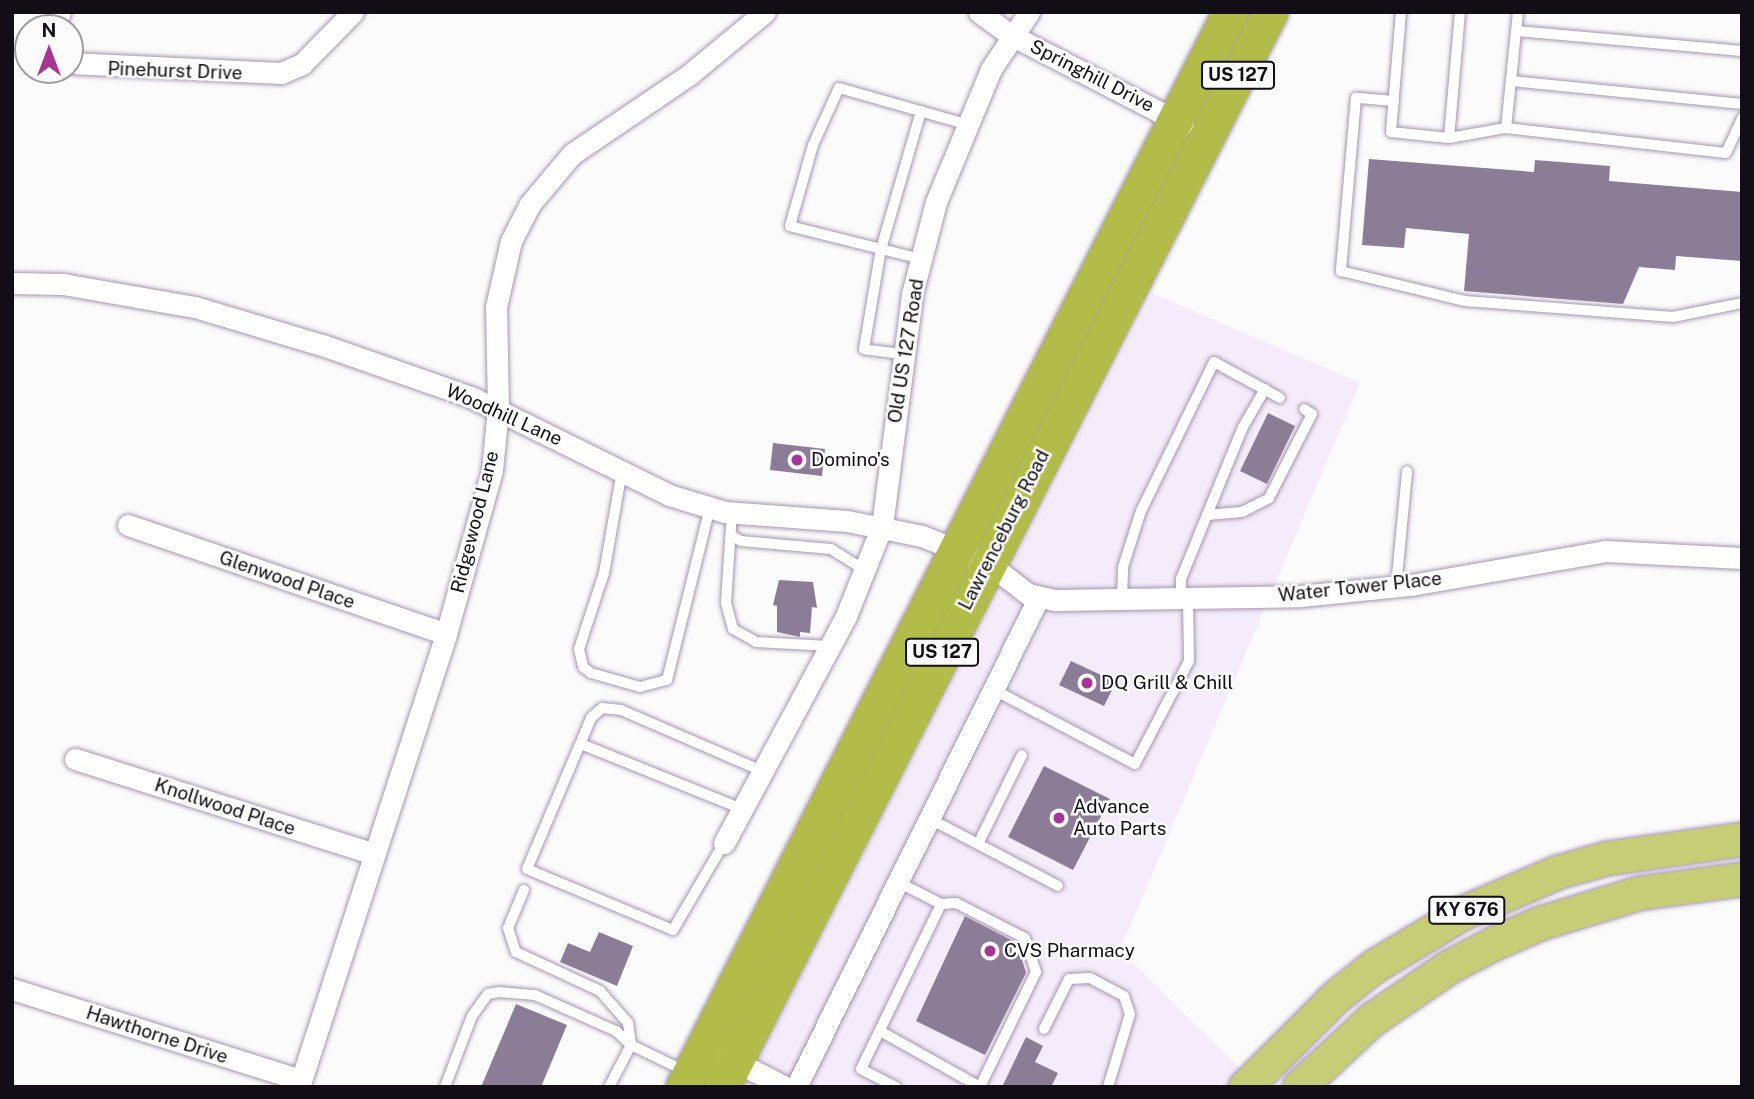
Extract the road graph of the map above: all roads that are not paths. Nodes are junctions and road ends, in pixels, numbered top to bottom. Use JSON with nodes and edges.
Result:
{"nodes":[{"id":1,"x":352,"y":12,"type":"edge"},
{"id":2,"x":765,"y":12,"type":"edge"},
{"id":3,"x":979,"y":12,"type":"edge"},
{"id":4,"x":1029,"y":12,"type":"edge"},
{"id":5,"x":1230,"y":12,"type":"edge"},
{"id":6,"x":1270,"y":12,"type":"edge"},
{"id":7,"x":1401,"y":12,"type":"edge"},
{"id":8,"x":1460,"y":12,"type":"edge"},
{"id":9,"x":1518,"y":12,"type":"edge"},
{"id":10,"x":1517,"y":31,"type":"junction"},
{"id":11,"x":1012,"y":35,"type":"junction"},
{"id":12,"x":1742,"y":51,"type":"edge"},
{"id":13,"x":84,"y":64,"type":"edge"},
{"id":14,"x":1511,"y":81,"type":"junction"},
{"id":15,"x":1394,"y":101,"type":"junction"},
{"id":16,"x":1742,"y":104,"type":"edge"},
{"id":17,"x":921,"y":111,"type":"junction"},
{"id":18,"x":1742,"y":118,"type":"edge"},
{"id":19,"x":1175,"y":120,"type":"junction"},
{"id":20,"x":965,"y":124,"type":"junction"},
{"id":21,"x":1506,"y":128,"type":"junction"},
{"id":22,"x":1206,"y":138,"type":"junction"},
{"id":23,"x":1449,"y":138,"type":"junction"},
{"id":24,"x":881,"y":249,"type":"junction"},
{"id":25,"x":921,"y":259,"type":"junction"},
{"id":26,"x":12,"y":283,"type":"edge"},
{"id":27,"x":1742,"y":303,"type":"edge"},
{"id":28,"x":902,"y":354,"type":"junction"},
{"id":29,"x":1265,"y":389,"type":"junction"},
{"id":30,"x":1280,"y":398,"type":"dead end"},
{"id":31,"x":498,"y":409,"type":"junction"},
{"id":32,"x":1304,"y":410,"type":"dead end"},
{"id":33,"x":622,"y":471,"type":"junction"},
{"id":34,"x":1408,"y":472,"type":"dead end"},
{"id":35,"x":710,"y":508,"type":"junction"},
{"id":36,"x":732,"y":512,"type":"junction"},
{"id":37,"x":1207,"y":514,"type":"junction"},
{"id":38,"x":128,"y":525,"type":"dead end"},
{"id":39,"x":882,"y":526,"type":"junction"},
{"id":40,"x":731,"y":535,"type":"junction"},
{"id":41,"x":955,"y":549,"type":"junction"},
{"id":42,"x":1742,"y":558,"type":"edge"},
{"id":43,"x":988,"y":563,"type":"junction"},
{"id":44,"x":864,"y":570,"type":"junction"},
{"id":45,"x":1396,"y":587,"type":"junction"},
{"id":46,"x":1040,"y":597,"type":"junction"},
{"id":47,"x":1184,"y":598,"type":"junction"},
{"id":48,"x":1122,"y":599,"type":"junction"},
{"id":49,"x":446,"y":634,"type":"junction"},
{"id":50,"x":830,"y":646,"type":"junction"},
{"id":51,"x":996,"y":691,"type":"junction"},
{"id":52,"x":581,"y":744,"type":"junction"},
{"id":53,"x":1022,"y":755,"type":"dead end"},
{"id":54,"x":75,"y":759,"type":"dead end"},
{"id":55,"x":762,"y":771,"type":"junction"},
{"id":56,"x":742,"y":809,"type":"junction"},
{"id":57,"x":932,"y":820,"type":"junction"},
{"id":58,"x":1742,"y":839,"type":"edge"},
{"id":59,"x":724,"y":843,"type":"joint"},
{"id":60,"x":978,"y":844,"type":"junction"},
{"id":61,"x":374,"y":854,"type":"junction"},
{"id":62,"x":1742,"y":879,"type":"edge"},
{"id":63,"x":900,"y":883,"type":"junction"},
{"id":64,"x":1058,"y":886,"type":"dead end"},
{"id":65,"x":524,"y":890,"type":"dead end"},
{"id":66,"x":941,"y":904,"type":"junction"},
{"id":67,"x":12,"y":989,"type":"edge"},
{"id":68,"x":1044,"y":1029,"type":"dead end"},
{"id":69,"x":880,"y":1031,"type":"junction"},
{"id":70,"x":631,"y":1045,"type":"junction"},
{"id":71,"x":692,"y":1068,"type":"edge"},
{"id":72,"x":728,"y":1073,"type":"edge"},
{"id":73,"x":300,"y":1084,"type":"edge"},
{"id":74,"x":981,"y":1086,"type":"edge"},
{"id":75,"x":445,"y":1087,"type":"edge"},
{"id":76,"x":609,"y":1087,"type":"edge"},
{"id":77,"x":785,"y":1087,"type":"edge"},
{"id":78,"x":796,"y":1087,"type":"edge"},
{"id":79,"x":896,"y":1087,"type":"edge"},
{"id":80,"x":1108,"y":1087,"type":"edge"},
{"id":81,"x":1245,"y":1087,"type":"edge"},
{"id":82,"x":1299,"y":1087,"type":"edge"}],
"edges":[{"from":1,"to":13,"type":"street","name":"Pinehurst Drive"},
{"from":2,"to":31,"type":"street","name":"Ridgewood Lane"},
{"from":3,"to":11,"type":"street","name":"Springhill Drive"},
{"from":4,"to":11,"type":"street","name":"Old US 127 Road"},
{"from":5,"to":19,"type":"highway","name":"Lawrenceburg Road","number":"US 127"},
{"from":6,"to":22,"type":"highway","name":"Lawrenceburg Road","number":"US 127"},
{"from":7,"to":15,"type":"lane"},
{"from":8,"to":23,"type":"lane"},
{"from":9,"to":10,"type":"lane"},
{"from":10,"to":12,"type":"lane"},
{"from":10,"to":14,"type":"lane"},
{"from":11,"to":19,"type":"street","name":"Springhill Drive"},
{"from":11,"to":20,"type":"street","name":"Old US 127 Road"},
{"from":14,"to":16,"type":"lane"},
{"from":14,"to":21,"type":"lane"},
{"from":15,"to":23,"type":"lane"},
{"from":15,"to":27,"type":"lane"},
{"from":17,"to":20,"type":"lane"},
{"from":17,"to":24,"type":"lane"},
{"from":17,"to":24,"type":"lane"},
{"from":18,"to":21,"type":"lane"},
{"from":19,"to":22,"type":"street","name":"Springhill Drive"},
{"from":19,"to":41,"type":"highway","name":"Lawrenceburg Road","number":"US 127"},
{"from":20,"to":25,"type":"street","name":"Old US 127 Road"},
{"from":21,"to":23,"type":"lane"},
{"from":22,"to":43,"type":"highway","name":"Lawrenceburg Road","number":"US 127"},
{"from":24,"to":25,"type":"lane"},
{"from":24,"to":28,"type":"lane"},
{"from":25,"to":28,"type":"street","name":"Old US 127 Road"},
{"from":26,"to":31,"type":"street","name":"Woodhill Lane"},
{"from":28,"to":39,"type":"street","name":"Old US 127 Road"},
{"from":29,"to":30,"type":"lane"},
{"from":29,"to":37,"type":"lane"},
{"from":29,"to":48,"type":"lane"},
{"from":31,"to":33,"type":"street","name":"Woodhill Lane"},
{"from":31,"to":49,"type":"street","name":"Ridgewood Lane"},
{"from":32,"to":37,"type":"lane"},
{"from":33,"to":35,"type":"street","name":"Woodhill Lane"},
{"from":33,"to":35,"type":"lane"},
{"from":34,"to":45,"type":"lane"},
{"from":35,"to":36,"type":"street","name":"Woodhill Lane"},
{"from":36,"to":39,"type":"street","name":"Woodhill Lane"},
{"from":36,"to":40,"type":"lane"},
{"from":37,"to":47,"type":"lane"},
{"from":38,"to":49,"type":"street","name":"Glenwood Place"},
{"from":39,"to":41,"type":"street","name":"Woodhill Lane"},
{"from":39,"to":44,"type":"street","name":"Old US 127 Road"},
{"from":40,"to":44,"type":"lane"},
{"from":40,"to":50,"type":"lane"},
{"from":41,"to":43,"type":"street","name":"Woodhill Lane"},
{"from":41,"to":71,"type":"highway","name":"Lawrenceburg Road","number":"US 127"},
{"from":42,"to":45,"type":"street","name":"Water Tower Place"},
{"from":43,"to":46,"type":"street","name":"Water Tower Place"},
{"from":43,"to":72,"type":"highway","name":"Lawrenceburg Road","number":"US 127"},
{"from":44,"to":50,"type":"street","name":"Old US 127 Road"},
{"from":45,"to":47,"type":"street","name":"Water Tower Place"},
{"from":46,"to":48,"type":"street","name":"Water Tower Place"},
{"from":46,"to":51,"type":"street"},
{"from":47,"to":48,"type":"street","name":"Water Tower Place"},
{"from":47,"to":51,"type":"lane"},
{"from":49,"to":61,"type":"street","name":"Ridgewood Lane"},
{"from":50,"to":55,"type":"street","name":"Old US 127 Road"},
{"from":51,"to":57,"type":"street"},
{"from":52,"to":55,"type":"lane"},
{"from":52,"to":56,"type":"lane"},
{"from":52,"to":59,"type":"lane"},
{"from":53,"to":60,"type":"lane"},
{"from":54,"to":61,"type":"street","name":"Knollwood Place"},
{"from":55,"to":56,"type":"street","name":"Old US 127 Road"},
{"from":56,"to":59,"type":"street","name":"Old US 127 Road"},
{"from":57,"to":60,"type":"lane"},
{"from":57,"to":63,"type":"street"},
{"from":58,"to":81,"type":"main road","number":"KY 676"},
{"from":60,"to":64,"type":"lane"},
{"from":61,"to":73,"type":"street","name":"Ridgewood Lane"},
{"from":62,"to":82,"type":"main road","number":"KY 676"},
{"from":63,"to":66,"type":"lane"},
{"from":63,"to":78,"type":"street"},
{"from":65,"to":70,"type":"lane"},
{"from":66,"to":69,"type":"lane"},
{"from":66,"to":74,"type":"lane"},
{"from":67,"to":73,"type":"street","name":"Hawthorne Drive"},
{"from":68,"to":80,"type":"lane"},
{"from":69,"to":74,"type":"lane"},
{"from":69,"to":79,"type":"lane"},
{"from":70,"to":71,"type":"lane"},
{"from":70,"to":75,"type":"lane"},
{"from":70,"to":76,"type":"lane"},
{"from":71,"to":72,"type":"street"},
{"from":72,"to":77,"type":"street"}]}
